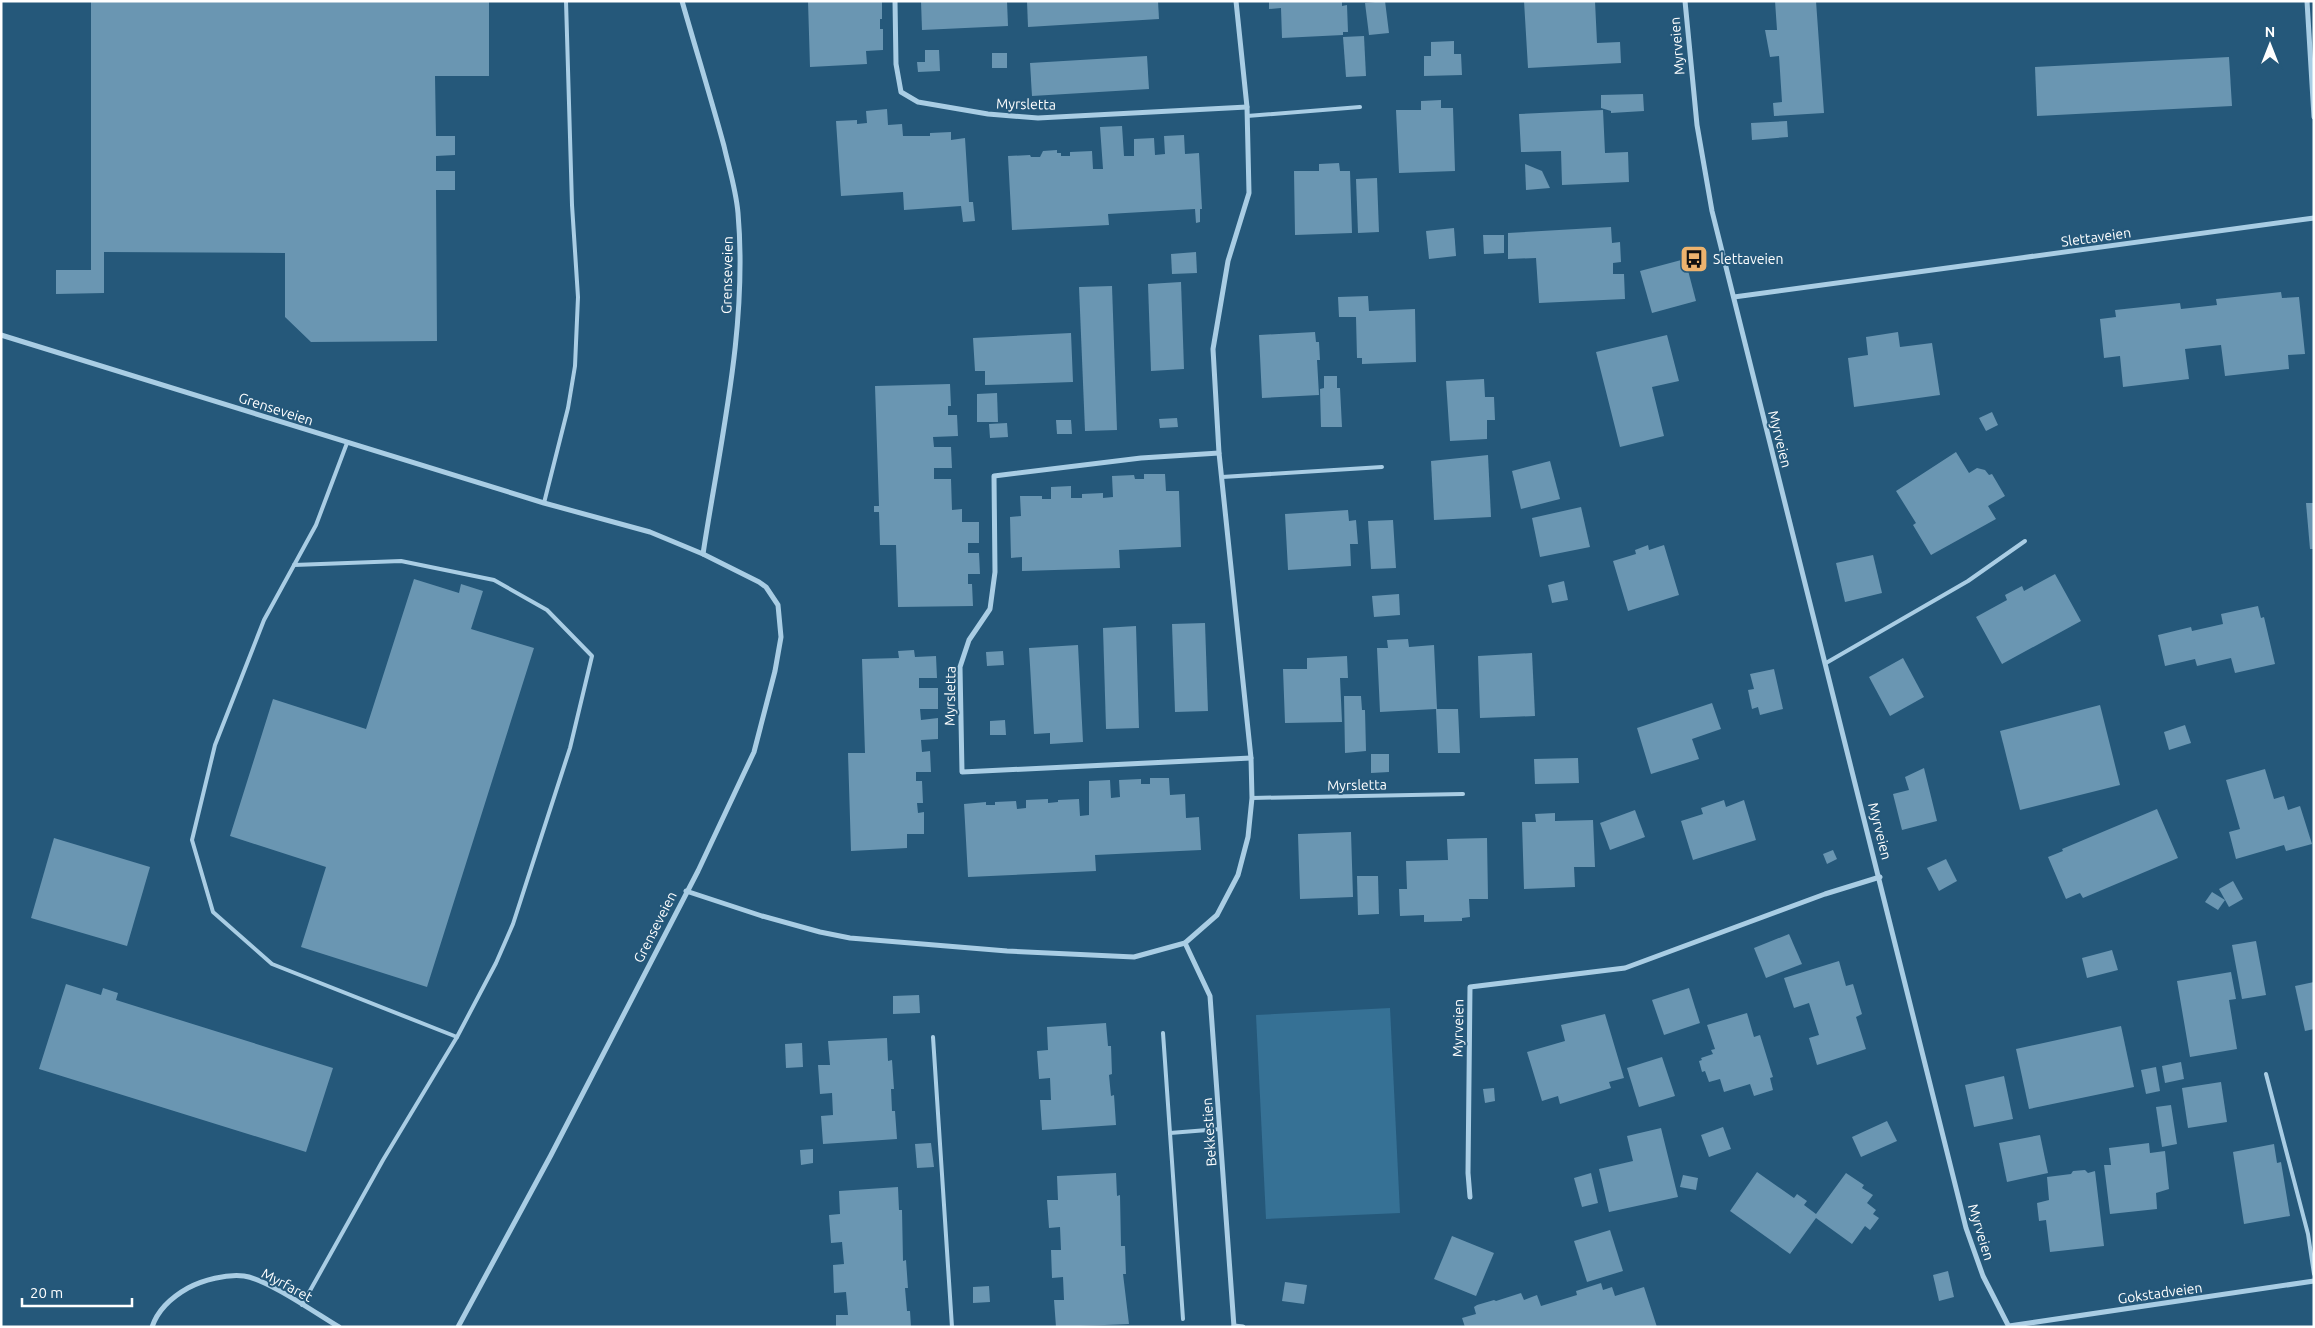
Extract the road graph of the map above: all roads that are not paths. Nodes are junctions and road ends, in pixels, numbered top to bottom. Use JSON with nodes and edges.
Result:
{"nodes":[{"id":1,"x":566,"y":1,"type":"edge"},
{"id":2,"x":682,"y":1,"type":"edge"},
{"id":3,"x":895,"y":1,"type":"edge"},
{"id":4,"x":1236,"y":1,"type":"edge"},
{"id":5,"x":1685,"y":1,"type":"edge"},
{"id":6,"x":2306,"y":1,"type":"edge"},
{"id":7,"x":1246,"y":107,"type":"junction"},
{"id":8,"x":1360,"y":107,"type":"dead end"},
{"id":9,"x":1247,"y":116,"type":"junction"},
{"id":10,"x":2314,"y":117,"type":"edge"},
{"id":11,"x":2314,"y":218,"type":"edge"},
{"id":12,"x":1734,"y":297,"type":"junction"},
{"id":13,"x":1,"y":335,"type":"edge"},
{"id":14,"x":347,"y":443,"type":"junction"},
{"id":15,"x":1219,"y":453,"type":"junction"},
{"id":16,"x":1382,"y":467,"type":"dead end"},
{"id":17,"x":1222,"y":477,"type":"junction"},
{"id":18,"x":544,"y":503,"type":"junction"},
{"id":19,"x":2025,"y":540,"type":"dead end"},
{"id":20,"x":702,"y":554,"type":"junction"},
{"id":21,"x":294,"y":565,"type":"junction"},
{"id":22,"x":1826,"y":663,"type":"junction"},
{"id":23,"x":1251,"y":758,"type":"junction"},
{"id":24,"x":1463,"y":794,"type":"dead end"},
{"id":25,"x":1252,"y":798,"type":"junction"},
{"id":26,"x":1880,"y":877,"type":"junction"},
{"id":27,"x":686,"y":891,"type":"junction"},
{"id":28,"x":1185,"y":943,"type":"junction"},
{"id":29,"x":1163,"y":1033,"type":"dead end"},
{"id":30,"x":933,"y":1036,"type":"dead end"},
{"id":31,"x":457,"y":1037,"type":"junction"},
{"id":32,"x":2266,"y":1074,"type":"dead end"},
{"id":33,"x":1220,"y":1129,"type":"junction"},
{"id":34,"x":1170,"y":1133,"type":"junction"},
{"id":35,"x":1470,"y":1196,"type":"dead end"},
{"id":36,"x":2314,"y":1274,"type":"edge"},
{"id":37,"x":2314,"y":1281,"type":"edge"},
{"id":38,"x":302,"y":1305,"type":"junction"},
{"id":39,"x":1183,"y":1318,"type":"dead end"},
{"id":40,"x":1234,"y":1326,"type":"edge"},
{"id":41,"x":152,"y":1327,"type":"edge"},
{"id":42,"x":339,"y":1327,"type":"edge"},
{"id":43,"x":458,"y":1327,"type":"edge"},
{"id":44,"x":952,"y":1327,"type":"edge"},
{"id":45,"x":1243,"y":1327,"type":"edge"},
{"id":46,"x":2009,"y":1327,"type":"edge"}],
"edges":[{"from":1,"to":18,"type":"lane"},
{"from":2,"to":20,"type":"street","name":"Grenseveien"},
{"from":3,"to":7,"type":"street","name":"Myrsletta"},
{"from":4,"to":7,"type":"street"},
{"from":5,"to":12,"type":"street","name":"Myrveien"},
{"from":6,"to":10,"type":"street"},
{"from":7,"to":9,"type":"street"},
{"from":8,"to":9,"type":"lane"},
{"from":9,"to":15,"type":"street"},
{"from":11,"to":12,"type":"street","name":"Slettaveien"},
{"from":12,"to":22,"type":"street","name":"Myrveien"},
{"from":13,"to":14,"type":"street","name":"Grenseveien"},
{"from":14,"to":18,"type":"street","name":"Grenseveien"},
{"from":14,"to":21,"type":"lane"},
{"from":15,"to":17,"type":"street"},
{"from":15,"to":23,"type":"street","name":"Myrsletta"},
{"from":16,"to":17,"type":"lane"},
{"from":17,"to":23,"type":"street"},
{"from":18,"to":20,"type":"street","name":"Grenseveien"},
{"from":19,"to":22,"type":"lane"},
{"from":20,"to":27,"type":"street","name":"Grenseveien"},
{"from":21,"to":31,"type":"lane"},
{"from":21,"to":31,"type":"lane"},
{"from":22,"to":26,"type":"street","name":"Myrveien"},
{"from":23,"to":25,"type":"street"},
{"from":24,"to":25,"type":"lane","name":"Myrsletta"},
{"from":25,"to":28,"type":"street"},
{"from":26,"to":35,"type":"street","name":"Myrveien"},
{"from":26,"to":46,"type":"street","name":"Myrveien"},
{"from":27,"to":28,"type":"street"},
{"from":27,"to":43,"type":"street","name":"Grenseveien"},
{"from":28,"to":33,"type":"street","name":"Bekkestien"},
{"from":29,"to":34,"type":"lane"},
{"from":30,"to":44,"type":"lane"},
{"from":31,"to":38,"type":"lane"},
{"from":32,"to":36,"type":"lane"},
{"from":33,"to":34,"type":"lane"},
{"from":33,"to":40,"type":"street","name":"Bekkestien"},
{"from":34,"to":39,"type":"lane"},
{"from":37,"to":46,"type":"street","name":"Gokstadveien"},
{"from":38,"to":41,"type":"street","name":"Myrfaret"},
{"from":38,"to":42,"type":"street","name":"Myrfaret"},
{"from":40,"to":45,"type":"street","name":"Bekkestien"}]}
